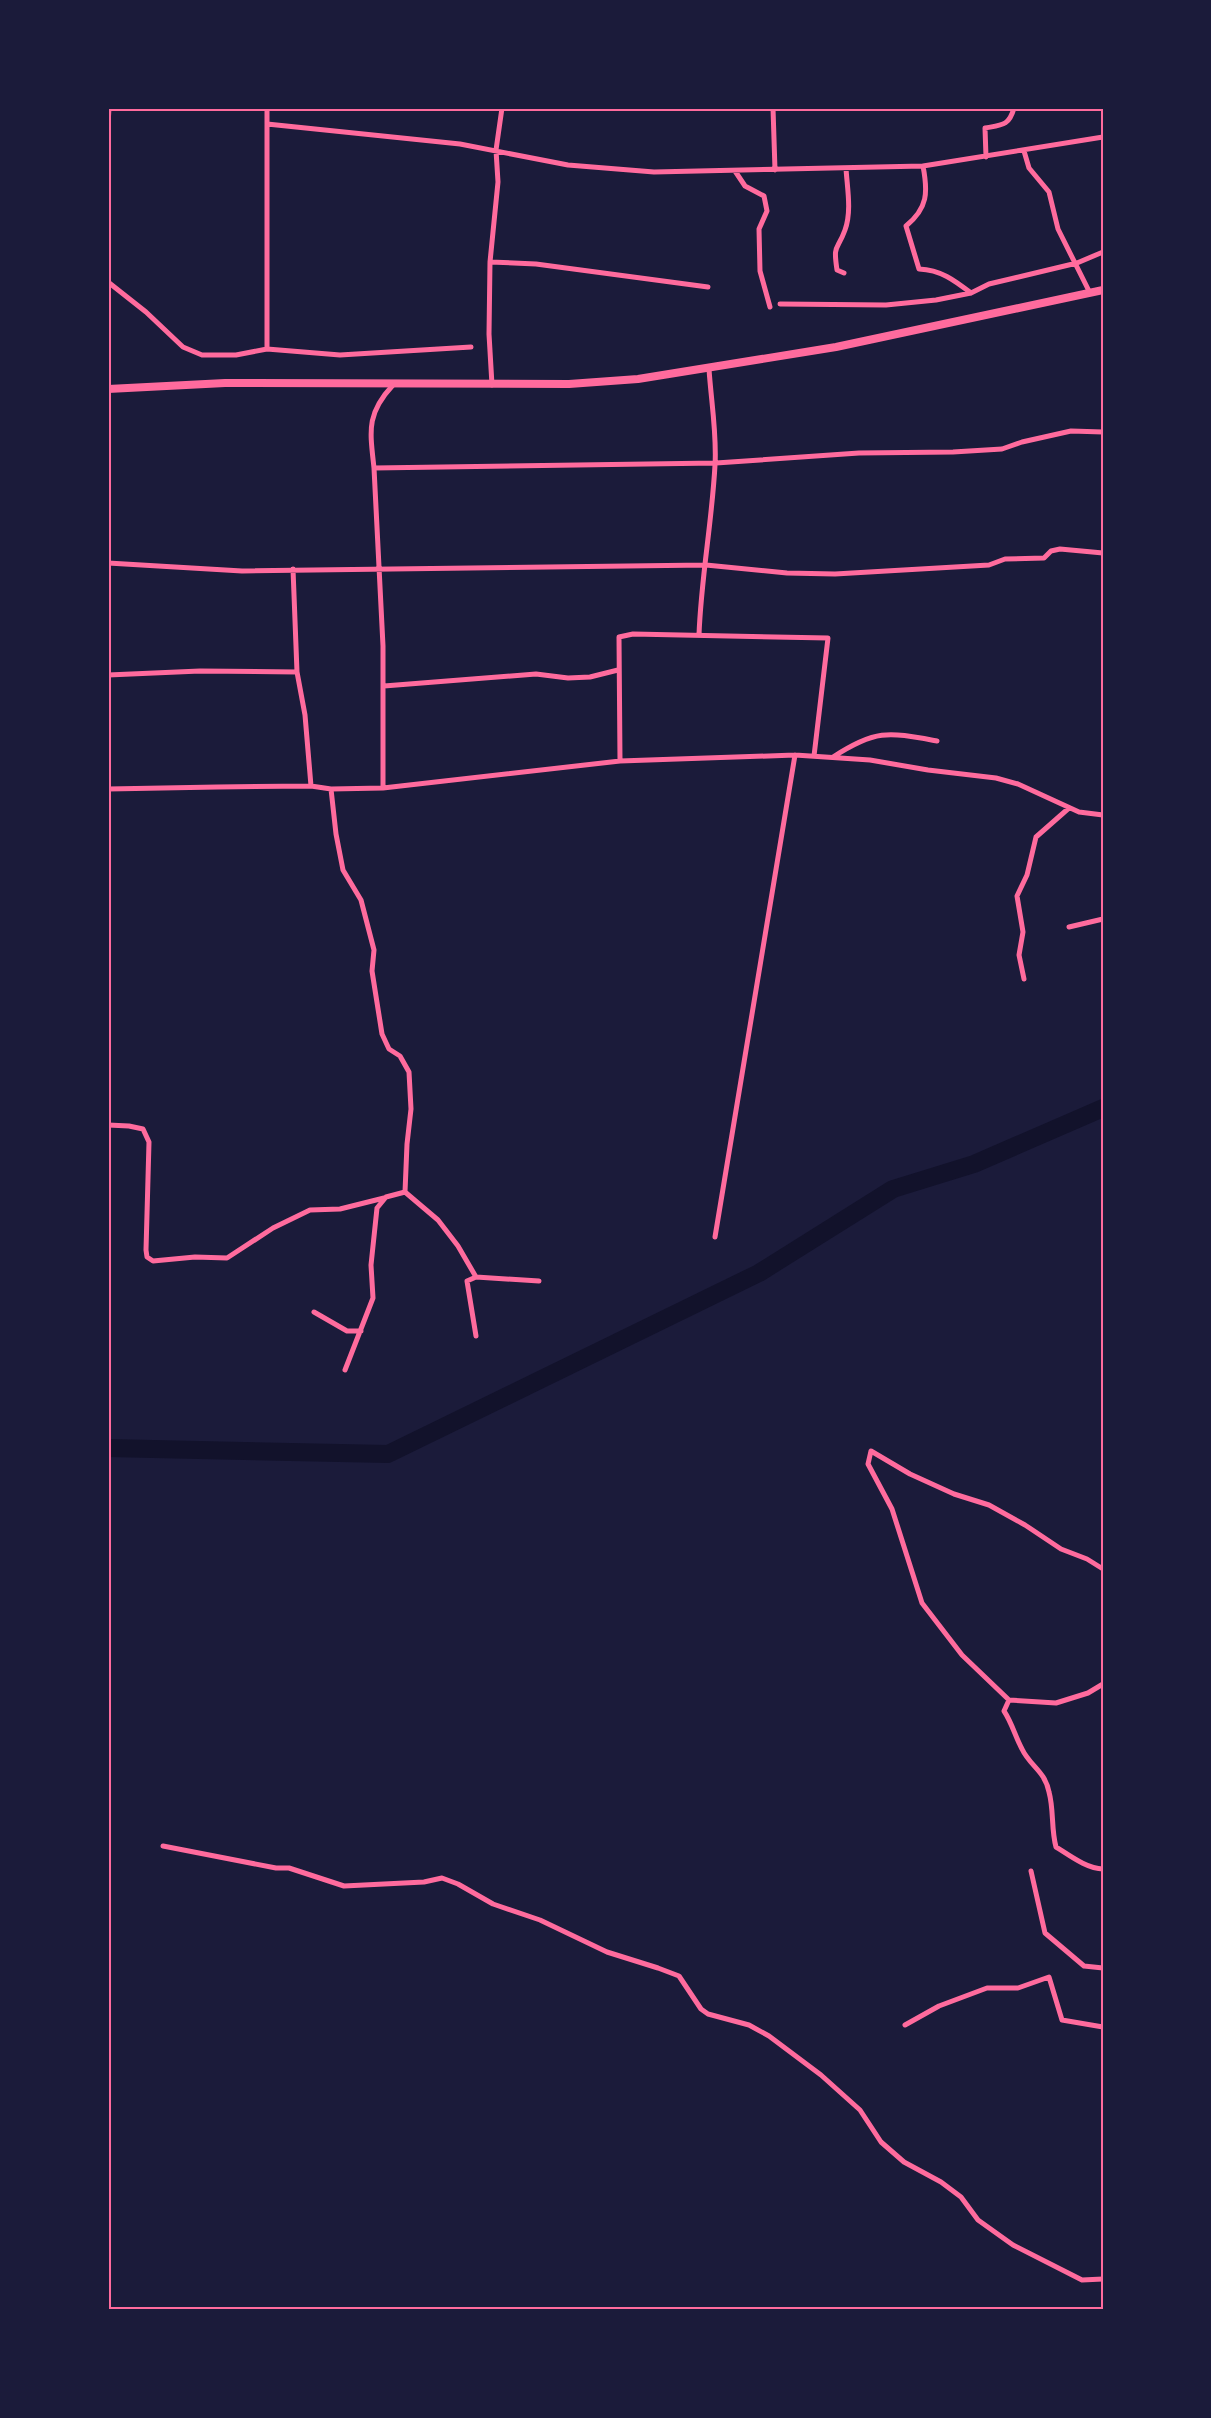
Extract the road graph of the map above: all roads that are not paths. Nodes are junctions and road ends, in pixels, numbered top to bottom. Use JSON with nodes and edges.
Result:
{"nodes":[{"id":1,"x":109,"y":108,"type":"edge"},
{"id":2,"x":267,"y":108,"type":"edge"},
{"id":3,"x":502,"y":108,"type":"edge"},
{"id":4,"x":773,"y":108,"type":"edge"},
{"id":5,"x":1014,"y":108,"type":"edge"},
{"id":6,"x":108,"y":124,"type":"edge"},
{"id":7,"x":267,"y":124,"type":"junction"},
{"id":8,"x":1103,"y":137,"type":"edge"},
{"id":9,"x":496,"y":150,"type":"junction"},
{"id":10,"x":1024,"y":151,"type":"junction"},
{"id":11,"x":986,"y":157,"type":"junction"},
{"id":12,"x":923,"y":166,"type":"junction"},
{"id":13,"x":846,"y":168,"type":"junction"},
{"id":14,"x":776,"y":170,"type":"junction"},
{"id":15,"x":735,"y":171,"type":"junction"},
{"id":16,"x":1103,"y":252,"type":"edge"},
{"id":17,"x":490,"y":262,"type":"junction"},
{"id":18,"x":1077,"y":263,"type":"junction"},
{"id":19,"x":844,"y":273,"type":"dead end"},
{"id":20,"x":108,"y":282,"type":"edge"},
{"id":21,"x":708,"y":287,"type":"dead end"},
{"id":22,"x":1103,"y":290,"type":"edge"},
{"id":23,"x":971,"y":293,"type":"junction"},
{"id":24,"x":1090,"y":293,"type":"junction"},
{"id":25,"x":780,"y":304,"type":"dead end"},
{"id":26,"x":770,"y":307,"type":"dead end"},
{"id":27,"x":471,"y":347,"type":"dead end"},
{"id":28,"x":267,"y":349,"type":"junction"},
{"id":29,"x":708,"y":369,"type":"junction"},
{"id":30,"x":393,"y":385,"type":"junction"},
{"id":31,"x":492,"y":385,"type":"junction"},
{"id":32,"x":108,"y":389,"type":"edge"},
{"id":33,"x":1103,"y":432,"type":"edge"},
{"id":34,"x":716,"y":463,"type":"junction"},
{"id":35,"x":374,"y":468,"type":"junction"},
{"id":36,"x":1103,"y":553,"type":"edge"},
{"id":37,"x":108,"y":563,"type":"edge"},
{"id":38,"x":706,"y":565,"type":"junction"},
{"id":39,"x":293,"y":569,"type":"junction"},
{"id":40,"x":380,"y":570,"type":"junction"},
{"id":41,"x":699,"y":635,"type":"junction"},
{"id":42,"x":618,"y":670,"type":"junction"},
{"id":43,"x":297,"y":672,"type":"junction"},
{"id":44,"x":108,"y":675,"type":"edge"},
{"id":45,"x":384,"y":686,"type":"junction"},
{"id":46,"x":937,"y":741,"type":"dead end"},
{"id":47,"x":795,"y":755,"type":"junction"},
{"id":48,"x":814,"y":756,"type":"junction"},
{"id":49,"x":833,"y":757,"type":"junction"},
{"id":50,"x":620,"y":761,"type":"junction"},
{"id":51,"x":311,"y":786,"type":"junction"},
{"id":52,"x":383,"y":788,"type":"junction"},
{"id":53,"x":108,"y":789,"type":"edge"},
{"id":54,"x":331,"y":789,"type":"junction"},
{"id":55,"x":1069,"y":808,"type":"junction"},
{"id":56,"x":1103,"y":815,"type":"edge"},
{"id":57,"x":1103,"y":919,"type":"edge"},
{"id":58,"x":1069,"y":927,"type":"dead end"},
{"id":59,"x":1024,"y":979,"type":"dead end"},
{"id":60,"x":108,"y":1125,"type":"edge"},
{"id":61,"x":405,"y":1192,"type":"junction"},
{"id":62,"x":386,"y":1197,"type":"junction"},
{"id":63,"x":715,"y":1237,"type":"dead end"},
{"id":64,"x":476,"y":1277,"type":"junction"},
{"id":65,"x":539,"y":1281,"type":"dead end"},
{"id":66,"x":314,"y":1312,"type":"dead end"},
{"id":67,"x":361,"y":1331,"type":"junction"},
{"id":68,"x":476,"y":1336,"type":"dead end"},
{"id":69,"x":345,"y":1370,"type":"dead end"},
{"id":70,"x":1103,"y":1569,"type":"edge"},
{"id":71,"x":1103,"y":1684,"type":"edge"},
{"id":72,"x":1009,"y":1700,"type":"junction"},
{"id":73,"x":163,"y":1846,"type":"dead end"},
{"id":74,"x":1103,"y":1869,"type":"edge"},
{"id":75,"x":1031,"y":1871,"type":"dead end"},
{"id":76,"x":1103,"y":1968,"type":"edge"},
{"id":77,"x":905,"y":2025,"type":"dead end"},
{"id":78,"x":1103,"y":2027,"type":"edge"},
{"id":79,"x":1103,"y":2279,"type":"edge"}],
"edges":[{"from":1,"to":6,"type":"street"},
{"from":2,"to":7,"type":"street"},
{"from":3,"to":9,"type":"street"},
{"from":4,"to":14,"type":"street"},
{"from":5,"to":11,"type":"street"},
{"from":7,"to":9,"type":"street"},
{"from":7,"to":28,"type":"street"},
{"from":8,"to":10,"type":"street"},
{"from":9,"to":15,"type":"street"},
{"from":9,"to":17,"type":"street"},
{"from":10,"to":11,"type":"street"},
{"from":10,"to":18,"type":"street"},
{"from":11,"to":12,"type":"street"},
{"from":12,"to":13,"type":"street"},
{"from":12,"to":23,"type":"street"},
{"from":13,"to":14,"type":"street"},
{"from":13,"to":19,"type":"street"},
{"from":14,"to":15,"type":"street"},
{"from":15,"to":26,"type":"street"},
{"from":16,"to":18,"type":"street"},
{"from":17,"to":21,"type":"street"},
{"from":17,"to":31,"type":"street"},
{"from":18,"to":23,"type":"street"},
{"from":18,"to":24,"type":"street"},
{"from":20,"to":28,"type":"street"},
{"from":22,"to":24,"type":"highway"},
{"from":23,"to":25,"type":"street"},
{"from":24,"to":29,"type":"highway"},
{"from":27,"to":28,"type":"street"},
{"from":29,"to":31,"type":"highway"},
{"from":29,"to":34,"type":"street"},
{"from":30,"to":31,"type":"highway"},
{"from":30,"to":32,"type":"highway"},
{"from":30,"to":35,"type":"street"},
{"from":33,"to":34,"type":"street"},
{"from":34,"to":35,"type":"street"},
{"from":34,"to":38,"type":"street"},
{"from":35,"to":40,"type":"street"},
{"from":36,"to":38,"type":"street"},
{"from":37,"to":39,"type":"street"},
{"from":38,"to":40,"type":"street"},
{"from":38,"to":41,"type":"street"},
{"from":39,"to":40,"type":"street"},
{"from":39,"to":43,"type":"street"},
{"from":40,"to":45,"type":"street"},
{"from":41,"to":42,"type":"street"},
{"from":41,"to":48,"type":"street"},
{"from":42,"to":45,"type":"street"},
{"from":42,"to":50,"type":"street"},
{"from":43,"to":44,"type":"street"},
{"from":43,"to":51,"type":"street"},
{"from":45,"to":52,"type":"street"},
{"from":46,"to":49,"type":"street"},
{"from":47,"to":48,"type":"street"},
{"from":47,"to":50,"type":"street"},
{"from":47,"to":63,"type":"street"},
{"from":48,"to":49,"type":"street"},
{"from":49,"to":55,"type":"street"},
{"from":50,"to":52,"type":"street"},
{"from":51,"to":53,"type":"street"},
{"from":51,"to":54,"type":"street"},
{"from":52,"to":54,"type":"street"},
{"from":54,"to":61,"type":"street"},
{"from":55,"to":56,"type":"street"},
{"from":55,"to":59,"type":"street"},
{"from":57,"to":58,"type":"street"},
{"from":60,"to":62,"type":"street"},
{"from":61,"to":62,"type":"street"},
{"from":61,"to":64,"type":"street"},
{"from":62,"to":67,"type":"street"},
{"from":64,"to":65,"type":"street"},
{"from":64,"to":68,"type":"street"},
{"from":66,"to":67,"type":"street"},
{"from":67,"to":69,"type":"street"},
{"from":70,"to":72,"type":"street"},
{"from":71,"to":72,"type":"street"},
{"from":72,"to":74,"type":"street"},
{"from":73,"to":79,"type":"street"},
{"from":75,"to":76,"type":"street"},
{"from":77,"to":78,"type":"street"}]}
